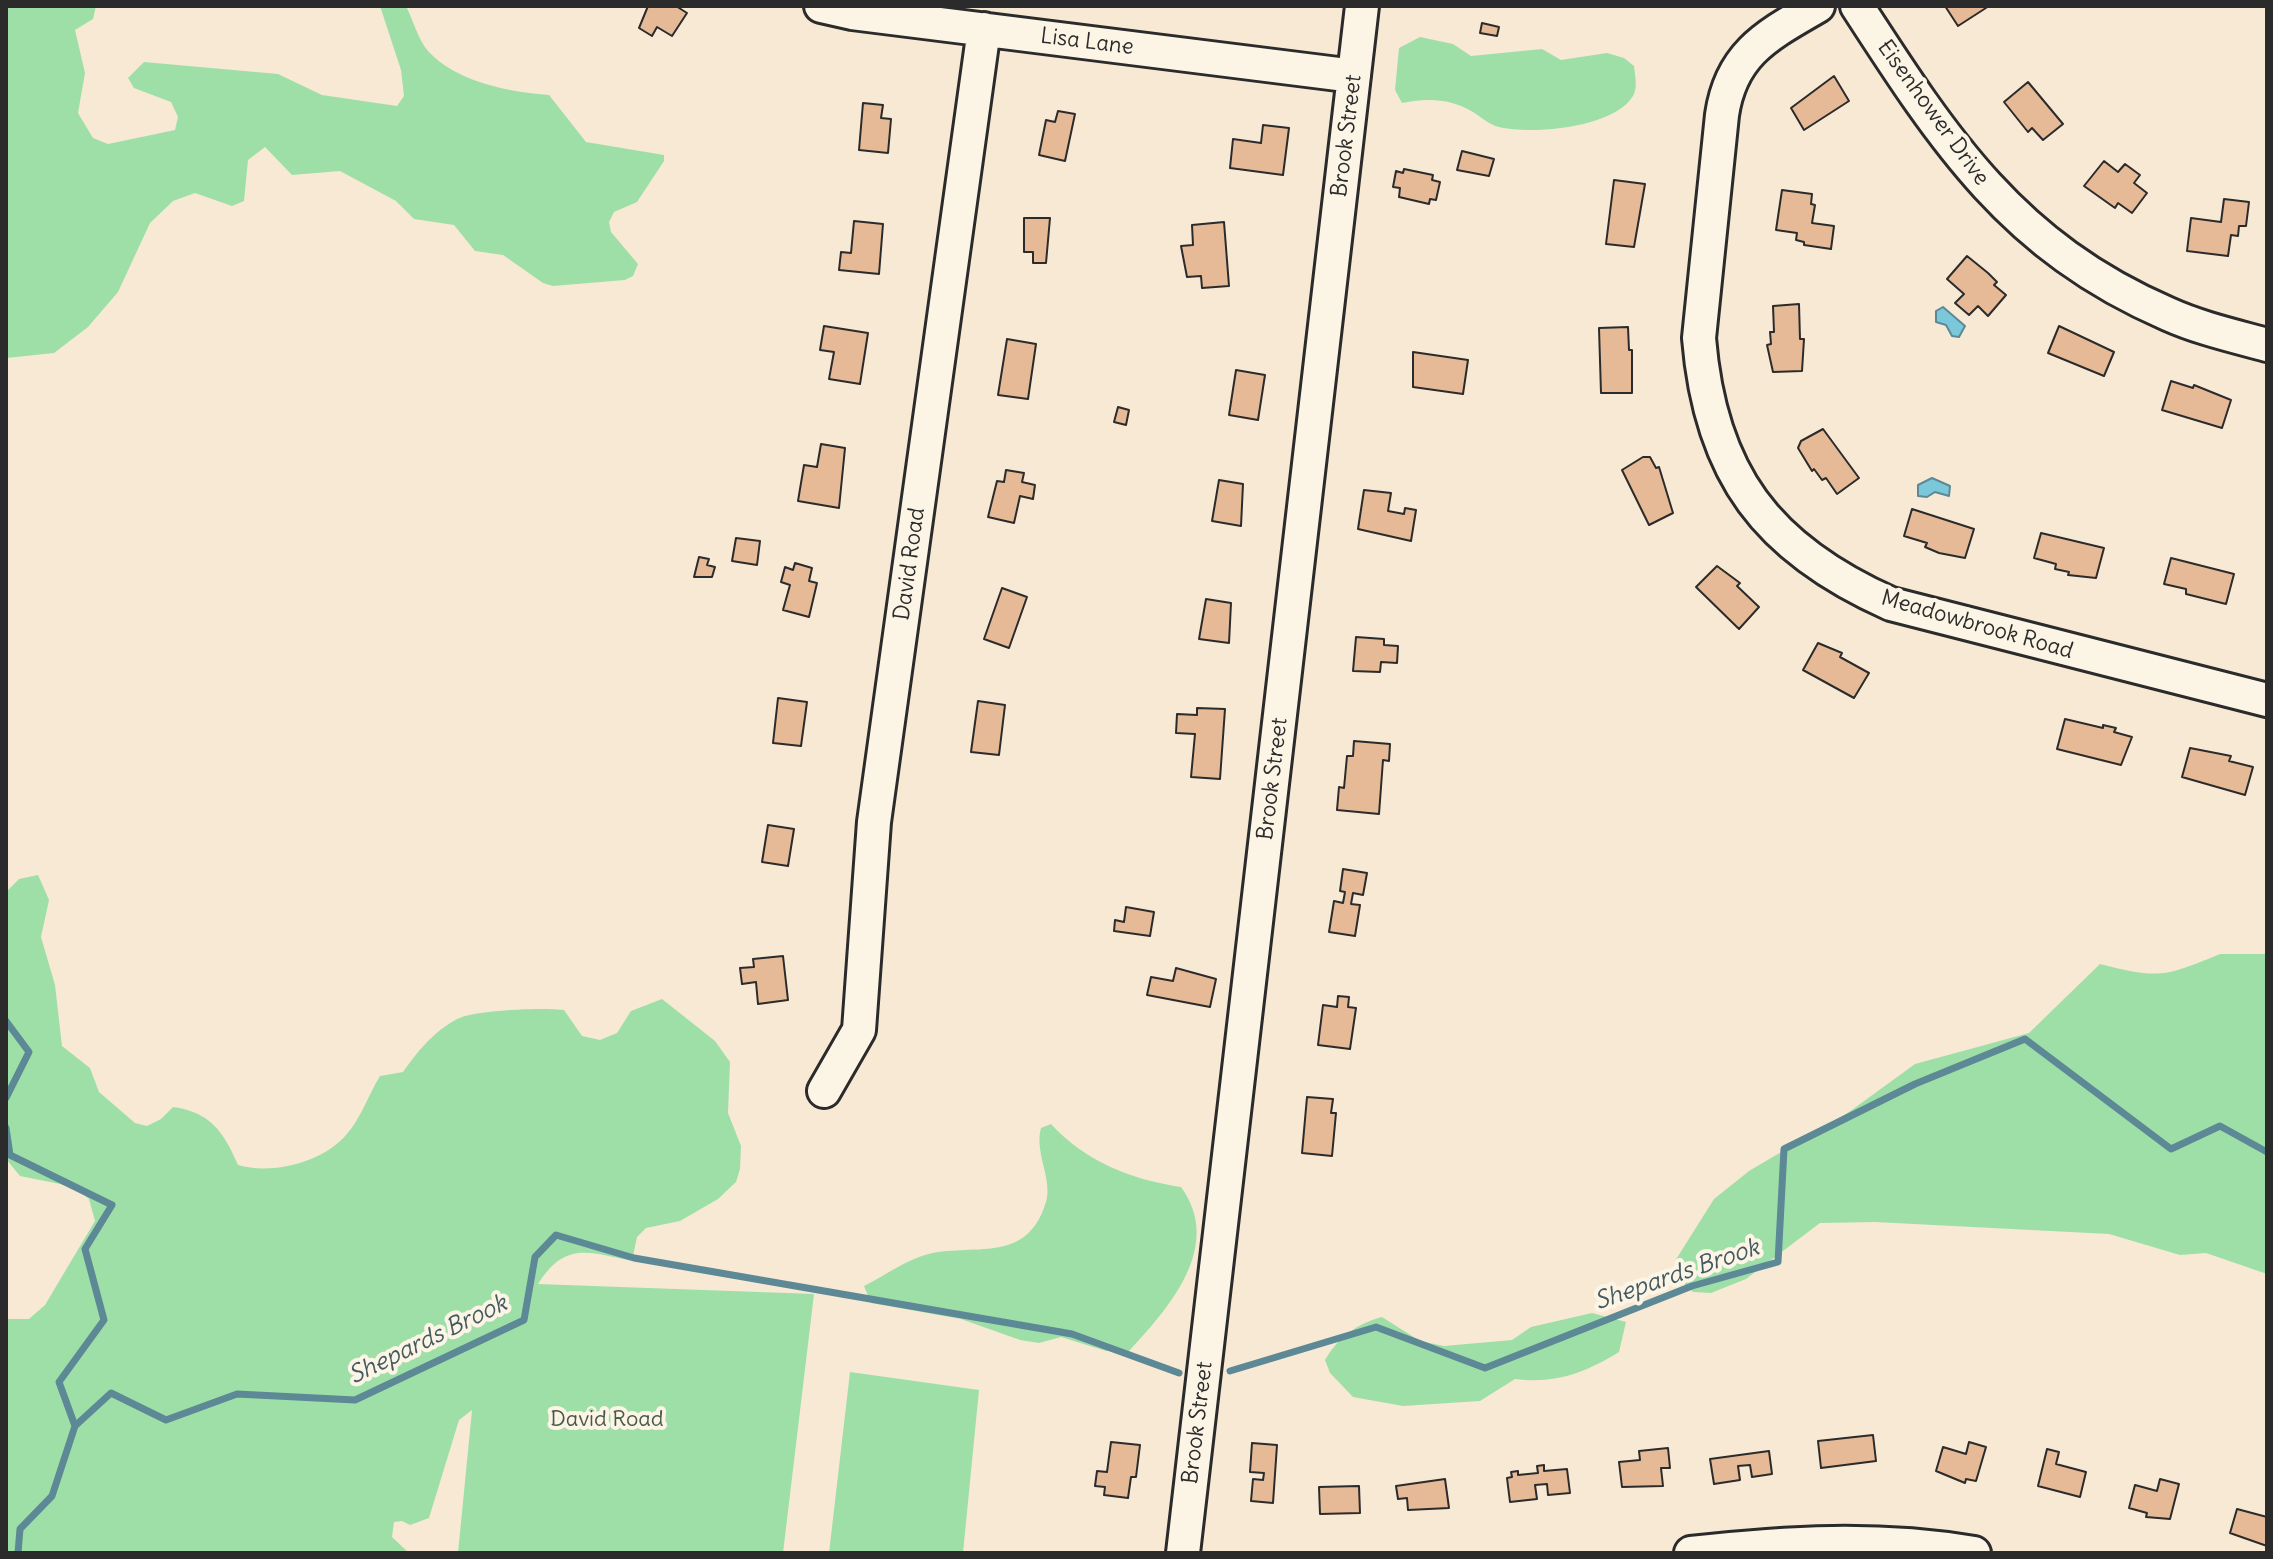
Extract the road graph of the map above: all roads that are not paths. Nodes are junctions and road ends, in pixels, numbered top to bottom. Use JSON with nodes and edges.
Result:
{"nodes":[{"id":1,"x":821,"y":6,"type":"edge"},
{"id":2,"x":1362,"y":6,"type":"edge"},
{"id":3,"x":1818,"y":6,"type":"edge"},
{"id":4,"x":1857,"y":6,"type":"edge"},
{"id":5,"x":984,"y":29,"type":"junction"},
{"id":6,"x":1354,"y":76,"type":"junction"},
{"id":7,"x":2267,"y":345,"type":"edge"},
{"id":8,"x":2267,"y":700,"type":"edge"},
{"id":9,"x":824,"y":1091,"type":"dead end"},
{"id":10,"x":1859,"y":1546,"type":"edge"},
{"id":11,"x":1183,"y":1553,"type":"edge"},
{"id":12,"x":1691,"y":1553,"type":"edge"},
{"id":13,"x":1974,"y":1553,"type":"edge"}],
"edges":[{"from":1,"to":5,"type":"street","name":"Lisa Lane"},
{"from":2,"to":6,"type":"street","name":"Brook Street"},
{"from":3,"to":8,"type":"street","name":"Meadowbrook Road"},
{"from":4,"to":7,"type":"street","name":"Eisenhower Drive"},
{"from":5,"to":6,"type":"street","name":"Lisa Lane"},
{"from":5,"to":9,"type":"street","name":"David Road"},
{"from":6,"to":11,"type":"street","name":"Brook Street"},
{"from":10,"to":12,"type":"street"},
{"from":10,"to":13,"type":"street"}]}
